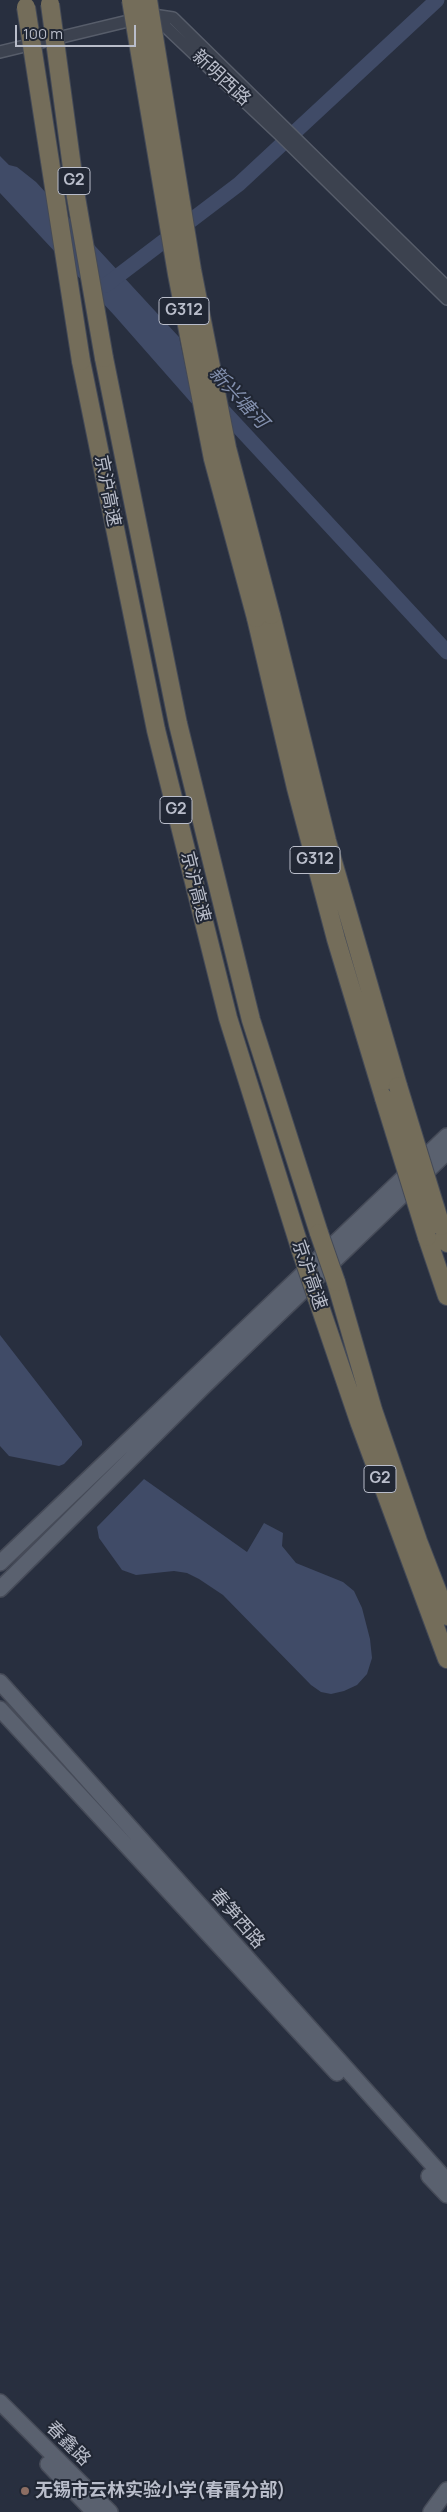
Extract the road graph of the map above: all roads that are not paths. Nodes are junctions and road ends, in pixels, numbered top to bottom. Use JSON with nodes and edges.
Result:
{"nodes":[{"id":1,"x":131,"y":0,"type":"edge"},
{"id":2,"x":50,"y":2,"type":"edge"},
{"id":3,"x":26,"y":3,"type":"edge"},
{"id":4,"x":150,"y":7,"type":"edge"},
{"id":5,"x":4,"y":51,"type":"edge"},
{"id":6,"x":447,"y":287,"type":"edge"},
{"id":7,"x":447,"y":299,"type":"edge"},
{"id":8,"x":264,"y":616,"type":"junction"},
{"id":9,"x":447,"y":1136,"type":"edge"},
{"id":10,"x":447,"y":1152,"type":"edge"},
{"id":11,"x":447,"y":1243,"type":"edge"},
{"id":12,"x":447,"y":1296,"type":"edge"},
{"id":13,"x":0,"y":1563,"type":"edge"},
{"id":14,"x":0,"y":1589,"type":"edge"},
{"id":15,"x":447,"y":1616,"type":"edge"},
{"id":16,"x":447,"y":1659,"type":"edge"},
{"id":17,"x":0,"y":1682,"type":"edge"},
{"id":18,"x":0,"y":1709,"type":"edge"},
{"id":19,"x":447,"y":2181,"type":"edge"},
{"id":20,"x":447,"y":2195,"type":"edge"},
{"id":21,"x":0,"y":2402,"type":"edge"},
{"id":22,"x":0,"y":2415,"type":"edge"},
{"id":23,"x":447,"y":2490,"type":"edge"},
{"id":24,"x":447,"y":2506,"type":"edge"},
{"id":25,"x":94,"y":2512,"type":"edge"},
{"id":26,"x":110,"y":2512,"type":"edge"},
{"id":27,"x":431,"y":2512,"type":"edge"},
{"id":28,"x":442,"y":2512,"type":"edge"}],
"edges":[{"from":1,"to":8,"type":"highway","number":"G312","bridge":true},
{"from":2,"to":15,"type":"highway","name":"京沪高速","number":"G2","bridge":true},
{"from":3,"to":16,"type":"highway","name":"京沪高速","number":"G2","bridge":true},
{"from":4,"to":5,"type":"street"},
{"from":4,"to":6,"type":"street","name":"新明西路"},
{"from":4,"to":7,"type":"street","name":"新明西路"},
{"from":4,"to":8,"type":"highway","number":"G312","bridge":true},
{"from":8,"to":11,"type":"highway","number":"G312","bridge":true},
{"from":8,"to":12,"type":"highway","number":"G312","bridge":true},
{"from":9,"to":13,"type":"main road"},
{"from":10,"to":14,"type":"main road"},
{"from":17,"to":19,"type":"main road","name":"春笋西路"},
{"from":18,"to":20,"type":"main road","name":"春笋西路"},
{"from":21,"to":26,"type":"main road","name":"春鑫路"},
{"from":22,"to":25,"type":"main road","name":"春鑫路"},
{"from":23,"to":27,"type":"main road"},
{"from":24,"to":28,"type":"main road"}]}
